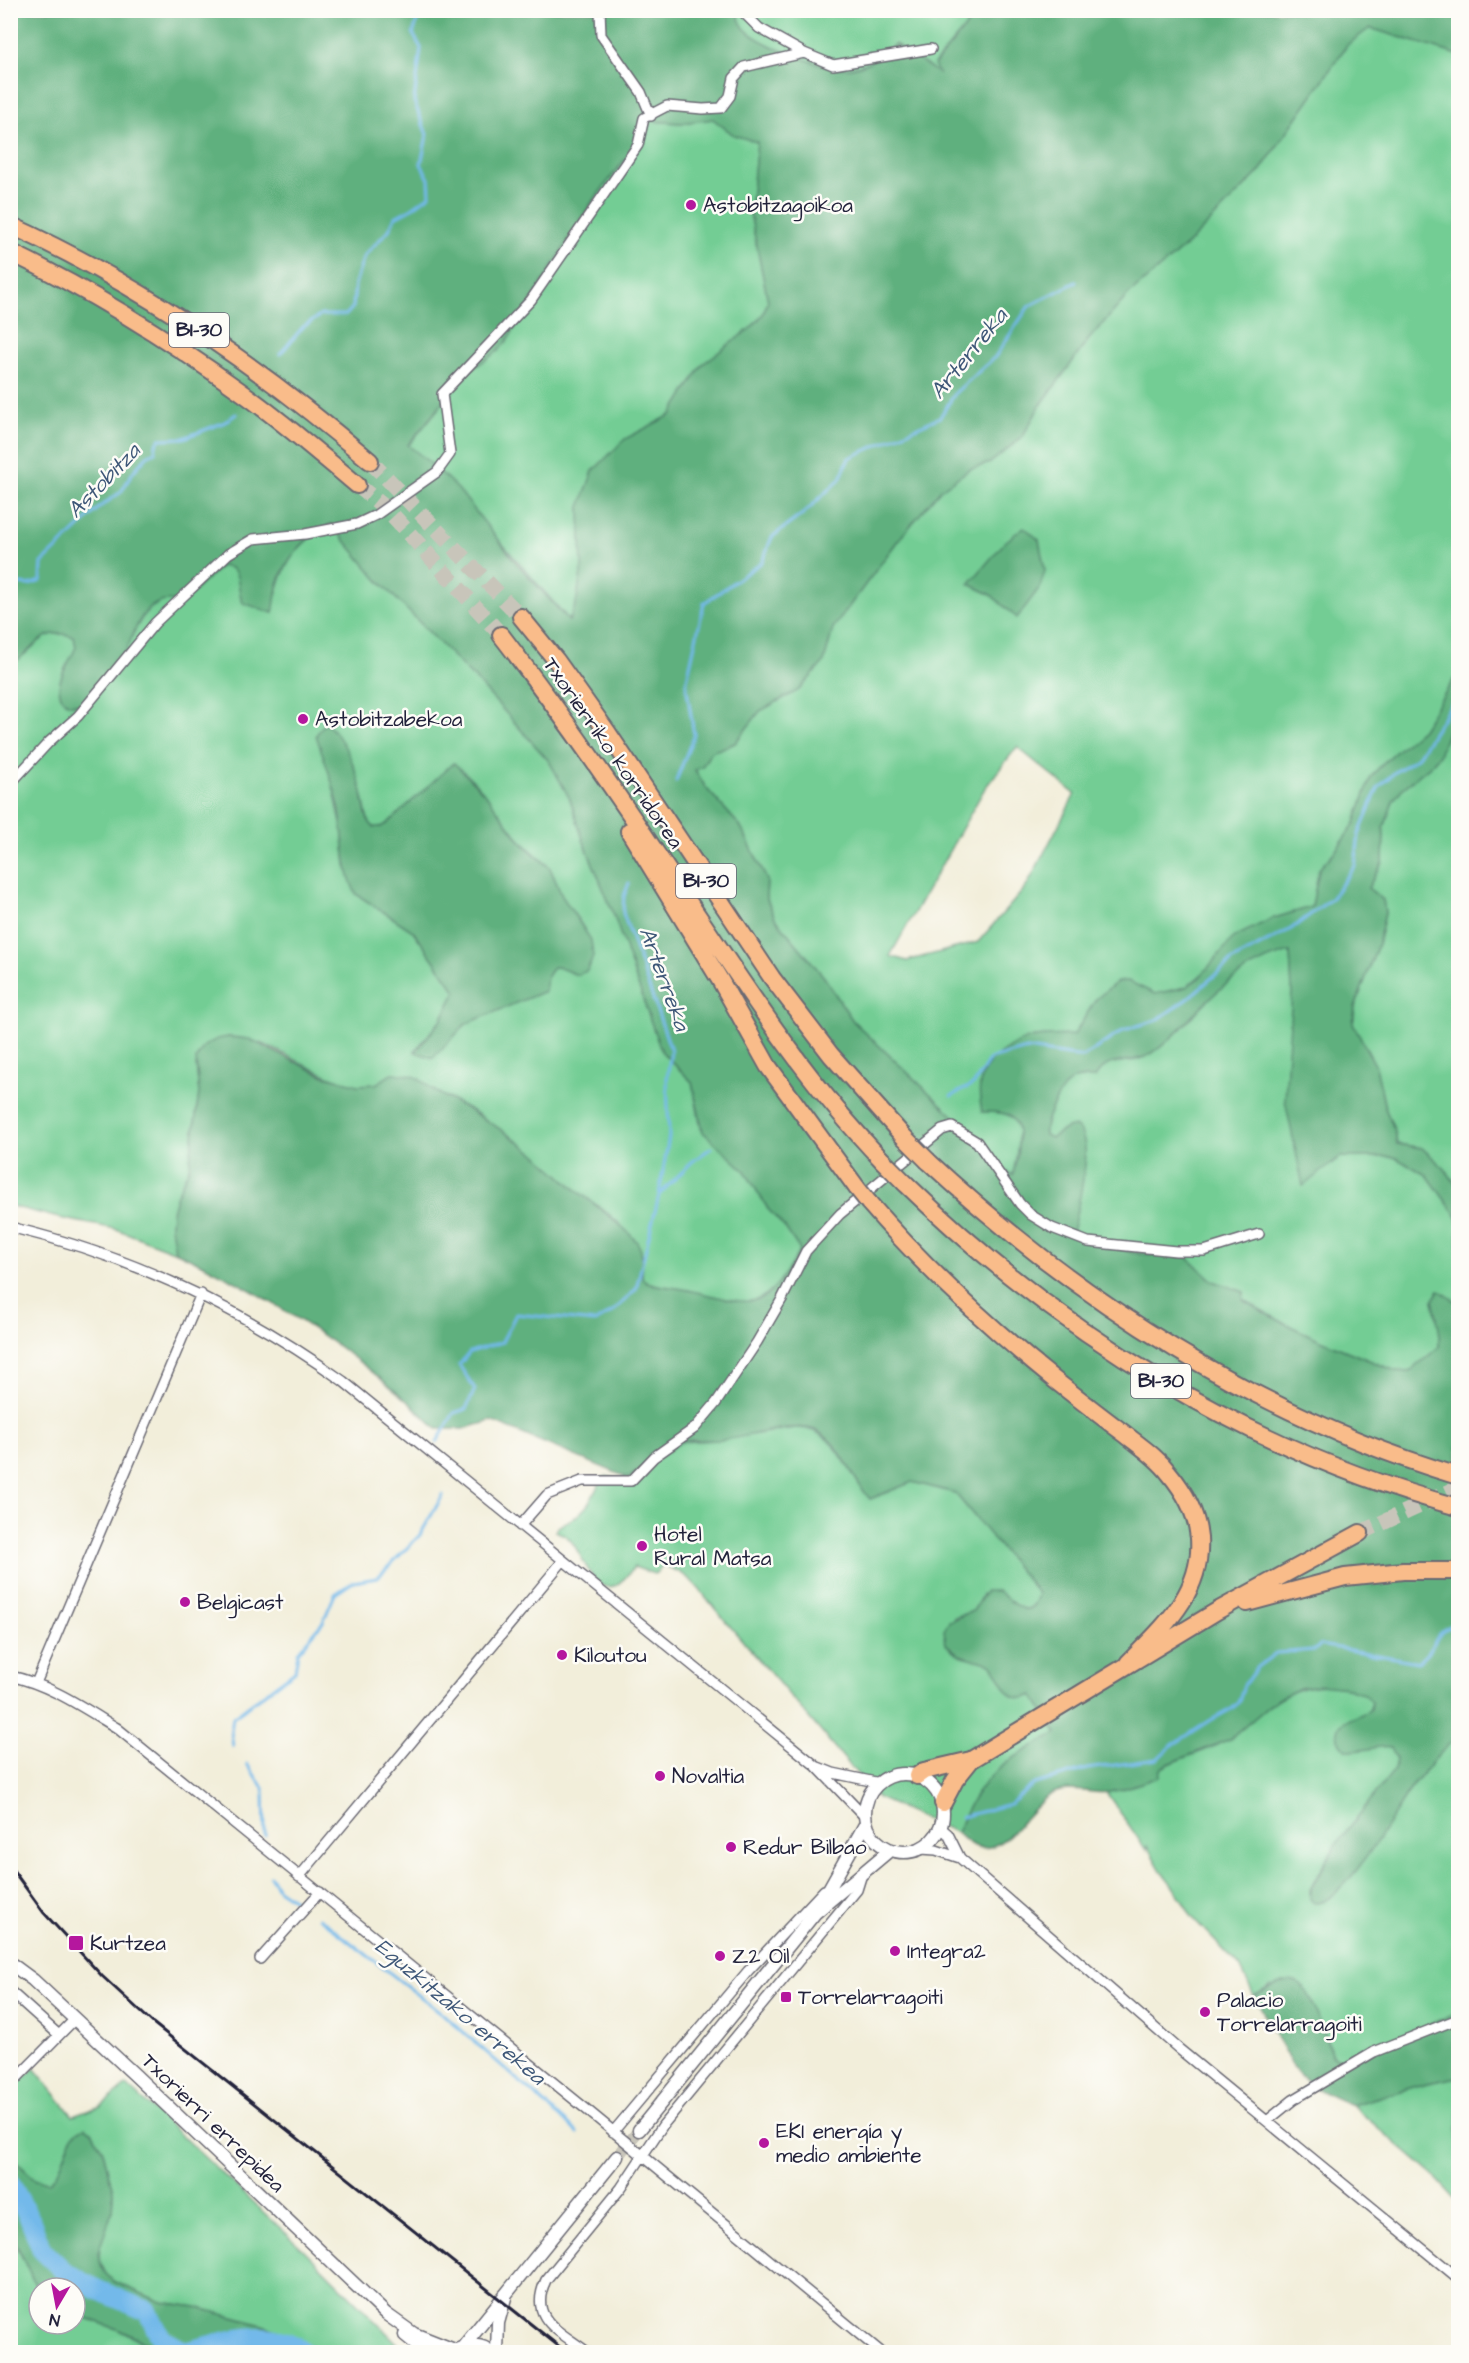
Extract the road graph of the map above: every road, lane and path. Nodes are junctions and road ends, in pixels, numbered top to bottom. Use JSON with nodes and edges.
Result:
{"nodes":[{"id":1,"x":600,"y":10,"type":"edge"},
{"id":2,"x":741,"y":10,"type":"edge"},
{"id":3,"x":931,"y":49,"type":"dead end"},
{"id":4,"x":804,"y":53,"type":"junction"},
{"id":5,"x":651,"y":116,"type":"junction"},
{"id":6,"x":10,"y":225,"type":"edge"},
{"id":7,"x":10,"y":252,"type":"edge"},
{"id":8,"x":370,"y":461,"type":"tunnel mouth"},
{"id":9,"x":357,"y":484,"type":"tunnel mouth"},
{"id":10,"x":521,"y":617,"type":"tunnel mouth"},
{"id":11,"x":501,"y":635,"type":"tunnel mouth"},
{"id":12,"x":563,"y":716,"type":"junction"},
{"id":13,"x":10,"y":784,"type":"edge"},
{"id":14,"x":10,"y":1227,"type":"edge"},
{"id":15,"x":1259,"y":1234,"type":"dead end"},
{"id":16,"x":201,"y":1294,"type":"junction"},
{"id":17,"x":1458,"y":1476,"type":"edge"},
{"id":18,"x":1458,"y":1507,"type":"edge"},
{"id":19,"x":520,"y":1526,"type":"junction"},
{"id":20,"x":1360,"y":1533,"type":"tunnel mouth"},
{"id":21,"x":562,"y":1562,"type":"junction"},
{"id":22,"x":1458,"y":1571,"type":"edge"},
{"id":23,"x":1218,"y":1611,"type":"junction"},
{"id":24,"x":1128,"y":1663,"type":"junction"},
{"id":25,"x":10,"y":1676,"type":"edge"},
{"id":26,"x":36,"y":1683,"type":"junction"},
{"id":27,"x":971,"y":1760,"type":"junction"},
{"id":28,"x":816,"y":1766,"type":"junction"},
{"id":29,"x":917,"y":1776,"type":"junction"},
{"id":30,"x":880,"y":1783,"type":"junction"},
{"id":31,"x":943,"y":1803,"type":"junction"},
{"id":32,"x":865,"y":1820,"type":"junction"},
{"id":33,"x":941,"y":1828,"type":"junction"},
{"id":34,"x":921,"y":1849,"type":"junction"},
{"id":35,"x":890,"y":1850,"type":"junction"},
{"id":36,"x":960,"y":1858,"type":"junction"},
{"id":37,"x":862,"y":1874,"type":"junction"},
{"id":38,"x":838,"y":1875,"type":"junction"},
{"id":39,"x":299,"y":1877,"type":"junction"},
{"id":40,"x":320,"y":1892,"type":"junction"},
{"id":41,"x":815,"y":1913,"type":"junction"},
{"id":42,"x":260,"y":1959,"type":"dead end"},
{"id":43,"x":10,"y":1963,"type":"edge"},
{"id":44,"x":10,"y":1992,"type":"edge"},
{"id":45,"x":75,"y":2019,"type":"junction"},
{"id":46,"x":1458,"y":2019,"type":"edge"},
{"id":47,"x":59,"y":2035,"type":"junction"},
{"id":48,"x":10,"y":2070,"type":"edge"},
{"id":49,"x":19,"y":2077,"type":"junction"},
{"id":50,"x":10,"y":2085,"type":"edge"},
{"id":51,"x":1267,"y":2121,"type":"junction"},
{"id":52,"x":639,"y":2130,"type":"tunnel mouth"},
{"id":53,"x":613,"y":2132,"type":"junction"},
{"id":54,"x":644,"y":2156,"type":"junction"},
{"id":55,"x":617,"y":2157,"type":"tunnel mouth"},
{"id":56,"x":1458,"y":2278,"type":"edge"},
{"id":57,"x":506,"y":2294,"type":"junction"},
{"id":58,"x":386,"y":2314,"type":"junction"},
{"id":59,"x":1458,"y":2348,"type":"edge"},
{"id":60,"x":459,"y":2350,"type":"edge"},
{"id":61,"x":426,"y":2352,"type":"edge"},
{"id":62,"x":491,"y":2352,"type":"edge"},
{"id":63,"x":497,"y":2352,"type":"edge"},
{"id":64,"x":587,"y":2352,"type":"edge"},
{"id":65,"x":881,"y":2352,"type":"edge"},
{"id":66,"x":1455,"y":2352,"type":"edge"}],
"edges":[{"from":1,"to":5,"type":"street"},
{"from":2,"to":4,"type":"street"},
{"from":3,"to":4,"type":"street"},
{"from":4,"to":5,"type":"street"},
{"from":5,"to":13,"type":"street"},
{"from":6,"to":8,"type":"highway","number":"BI-30"},
{"from":7,"to":9,"type":"highway","number":"BI-30"},
{"from":10,"to":17,"type":"highway","name":"Txorierriko korridorea","number":"BI-30","bridge":true},
{"from":11,"to":12,"type":"highway","name":"Txorierriko korridorea","number":"BI-30"},
{"from":12,"to":18,"type":"highway","name":"Txorierriko korridorea","number":"BI-30","bridge":true},
{"from":12,"to":24,"type":"highway","bridge":true},
{"from":14,"to":16,"type":"street"},
{"from":15,"to":19,"type":"street"},
{"from":16,"to":19,"type":"street"},
{"from":16,"to":26,"type":"street"},
{"from":19,"to":21,"type":"street"},
{"from":20,"to":23,"type":"highway"},
{"from":21,"to":28,"type":"street"},
{"from":21,"to":39,"type":"street"},
{"from":22,"to":23,"type":"highway"},
{"from":23,"to":24,"type":"highway"},
{"from":24,"to":27,"type":"highway"},
{"from":25,"to":26,"type":"street"},
{"from":26,"to":39,"type":"street"},
{"from":27,"to":29,"type":"highway"},
{"from":27,"to":31,"type":"highway"},
{"from":28,"to":30,"type":"street"},
{"from":28,"to":32,"type":"street"},
{"from":29,"to":30,"type":"street"},
{"from":29,"to":31,"type":"street"},
{"from":30,"to":32,"type":"street"},
{"from":31,"to":33,"type":"street"},
{"from":32,"to":35,"type":"street"},
{"from":32,"to":38,"type":"street"},
{"from":33,"to":34,"type":"street"},
{"from":33,"to":36,"type":"street"},
{"from":34,"to":35,"type":"street"},
{"from":34,"to":36,"type":"street"},
{"from":35,"to":37,"type":"street"},
{"from":36,"to":51,"type":"street"},
{"from":37,"to":41,"type":"street"},
{"from":37,"to":54,"type":"street"},
{"from":38,"to":41,"type":"street"},
{"from":38,"to":53,"type":"street"},
{"from":39,"to":40,"type":"street"},
{"from":40,"to":42,"type":"street"},
{"from":40,"to":53,"type":"street"},
{"from":41,"to":52,"type":"street"},
{"from":43,"to":45,"type":"street","name":"Txorierri errepidea"},
{"from":44,"to":47,"type":"street"},
{"from":45,"to":47,"type":"street"},
{"from":45,"to":58,"type":"street","name":"Txorierri errepidea"},
{"from":46,"to":51,"type":"street"},
{"from":47,"to":49,"type":"street"},
{"from":48,"to":49,"type":"street"},
{"from":49,"to":50,"type":"street"},
{"from":51,"to":56,"type":"street"},
{"from":53,"to":54,"type":"street"},
{"from":54,"to":64,"type":"street"},
{"from":54,"to":65,"type":"street"},
{"from":55,"to":57,"type":"street"},
{"from":57,"to":60,"type":"street"},
{"from":57,"to":63,"type":"street"},
{"from":58,"to":60,"type":"street","name":"Txorierri errepidea"},
{"from":58,"to":61,"type":"street","name":"Txorierri errepidea"},
{"from":59,"to":66,"type":"street"},
{"from":60,"to":62,"type":"street","name":"Txorierri errepidea"}]}
